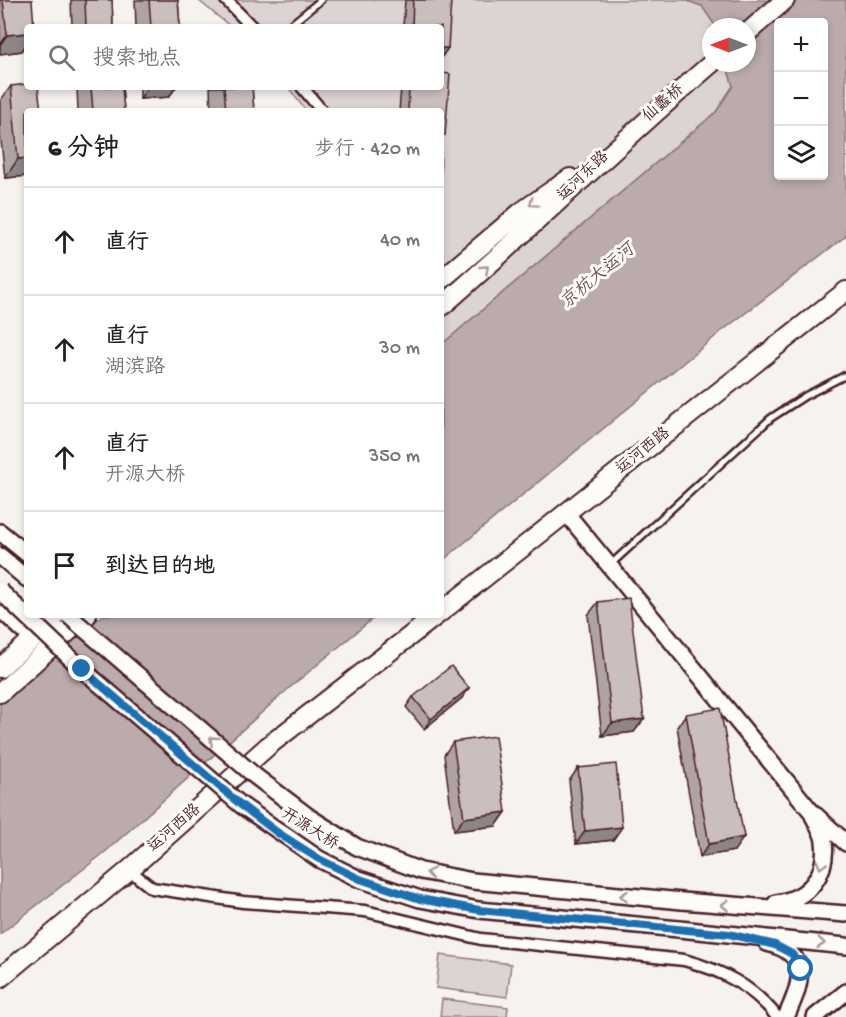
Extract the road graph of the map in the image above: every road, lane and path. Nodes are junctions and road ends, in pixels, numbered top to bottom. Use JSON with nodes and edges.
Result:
{"nodes":[{"id":1,"x":226,"y":0,"type":"edge"},
{"id":2,"x":321,"y":0,"type":"edge"},
{"id":3,"x":785,"y":0,"type":"edge"},
{"id":4,"x":249,"y":24,"type":"edge"},
{"id":5,"x":292,"y":24,"type":"edge"},
{"id":6,"x":756,"y":25,"type":"edge"},
{"id":7,"x":702,"y":72,"type":"edge"},
{"id":8,"x":304,"y":90,"type":"edge"},
{"id":9,"x":320,"y":108,"type":"edge"},
{"id":10,"x":616,"y":146,"type":"junction"},
{"id":11,"x":444,"y":277,"type":"edge"},
{"id":12,"x":846,"y":291,"type":"edge"},
{"id":13,"x":444,"y":304,"type":"edge"},
{"id":14,"x":846,"y":375,"type":"edge"},
{"id":15,"x":567,"y":514,"type":"junction"},
{"id":16,"x":0,"y":532,"type":"edge"},
{"id":17,"x":24,"y":552,"type":"edge"},
{"id":18,"x":0,"y":556,"type":"edge"},
{"id":19,"x":610,"y":565,"type":"junction"},
{"id":20,"x":24,"y":576,"type":"edge"},
{"id":21,"x":0,"y":591,"type":"edge"},
{"id":22,"x":0,"y":609,"type":"edge"},
{"id":23,"x":444,"y":610,"type":"edge"},
{"id":24,"x":24,"y":614,"type":"edge"},
{"id":25,"x":28,"y":618,"type":"edge"},
{"id":26,"x":57,"y":618,"type":"edge"},
{"id":27,"x":71,"y":618,"type":"edge"},
{"id":28,"x":84,"y":618,"type":"edge"},
{"id":29,"x":433,"y":618,"type":"edge"},
{"id":30,"x":34,"y":640,"type":"junction"},
{"id":31,"x":0,"y":668,"type":"edge"},
{"id":32,"x":0,"y":693,"type":"edge"},
{"id":33,"x":810,"y":810,"type":"junction"},
{"id":34,"x":846,"y":843,"type":"edge"},
{"id":35,"x":129,"y":870,"type":"junction"},
{"id":36,"x":748,"y":906,"type":"junction"},
{"id":37,"x":846,"y":914,"type":"edge"},
{"id":38,"x":729,"y":934,"type":"junction"},
{"id":39,"x":846,"y":946,"type":"edge"},
{"id":40,"x":0,"y":978,"type":"edge"},
{"id":41,"x":846,"y":992,"type":"edge"},
{"id":42,"x":777,"y":1017,"type":"edge"},
{"id":43,"x":786,"y":1017,"type":"edge"},
{"id":44,"x":815,"y":1017,"type":"edge"}],
"edges":[{"from":1,"to":4,"type":"street"},
{"from":2,"to":5,"type":"lane"},
{"from":3,"to":6,"type":"main road"},
{"from":7,"to":10,"type":"main road","name":"仙蠡桥"},
{"from":8,"to":9,"type":"street"},
{"from":10,"to":11,"type":"main road","name":"运河东路","one_way":true},
{"from":13,"to":10,"type":"main road","name":"运河东路","one_way":true},
{"from":12,"to":15,"type":"main road","name":"运河西路"},
{"from":14,"to":19,"type":"lane"},
{"from":15,"to":19,"type":"main road"},
{"from":15,"to":23,"type":"main road","name":"运河西路"},
{"from":16,"to":17,"type":"main road"},
{"from":18,"to":20,"type":"main road"},
{"from":19,"to":33,"type":"main road"},
{"from":21,"to":24,"type":"main road","name":"开源大桥","bridge":true},
{"from":22,"to":30,"type":"main road"},
{"from":25,"to":38,"type":"main road","name":"开源大桥","bridge":true},
{"from":26,"to":30,"type":"main road"},
{"from":36,"to":27,"type":"main road","one_way":true,"bridge":true},
{"from":28,"to":32,"type":"main road"},
{"from":29,"to":35,"type":"main road","name":"运河西路"},
{"from":30,"to":31,"type":"main road"},
{"from":33,"to":34,"type":"main road"},
{"from":33,"to":36,"type":"main road","one_way":true},
{"from":35,"to":40,"type":"main road","name":"运河西路"},
{"from":35,"to":42,"type":"street"},
{"from":36,"to":37,"type":"main road"},
{"from":38,"to":39,"type":"main road","one_way":true},
{"from":38,"to":43,"type":"main road"},
{"from":41,"to":44,"type":"main road"}]}
